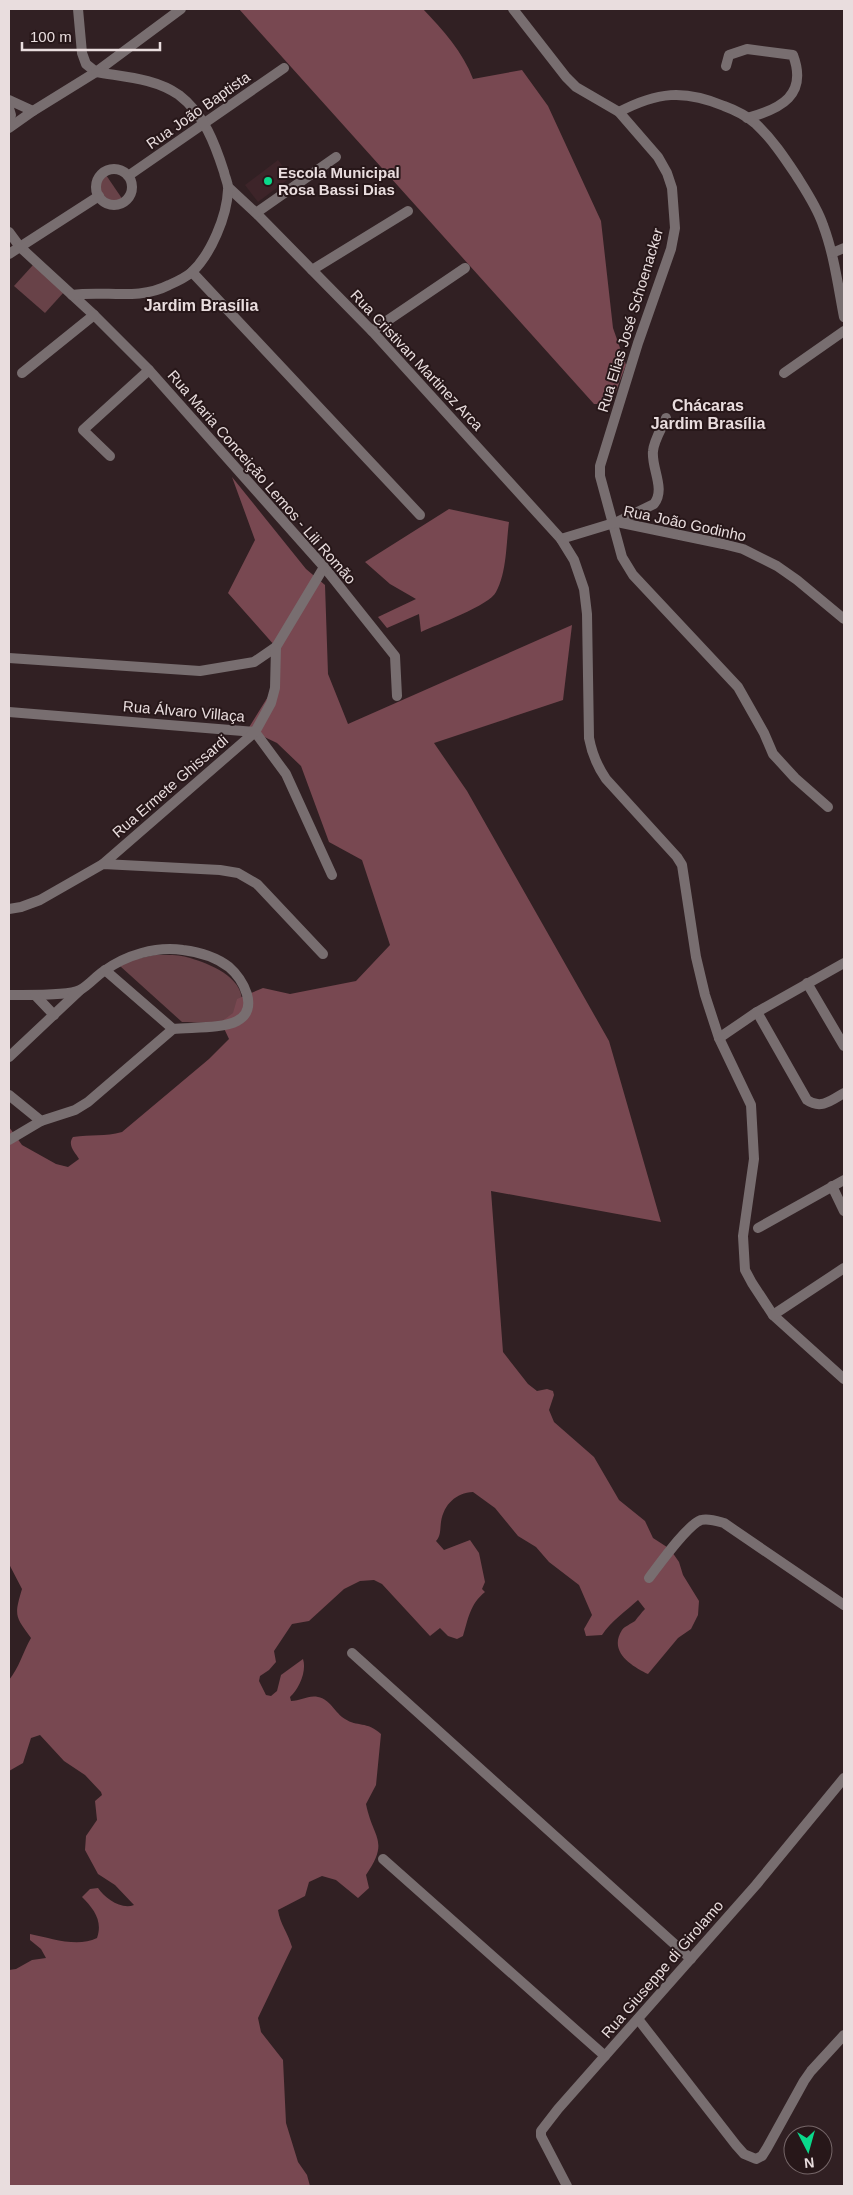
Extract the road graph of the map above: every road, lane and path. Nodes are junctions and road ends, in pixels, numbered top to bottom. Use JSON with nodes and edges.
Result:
{"nodes":[{"id":1,"x":78,"y":9,"type":"edge"},
{"id":2,"x":182,"y":9,"type":"edge"},
{"id":3,"x":513,"y":9,"type":"edge"},
{"id":4,"x":726,"y":66,"type":"dead end"},
{"id":5,"x":284,"y":68,"type":"dead end"},
{"id":6,"x":96,"y":72,"type":"junction"},
{"id":7,"x":9,"y":100,"type":"edge"},
{"id":8,"x":9,"y":108,"type":"edge"},
{"id":9,"x":33,"y":111,"type":"junction"},
{"id":10,"x":619,"y":112,"type":"junction"},
{"id":11,"x":748,"y":118,"type":"junction"},
{"id":12,"x":9,"y":121,"type":"edge"},
{"id":13,"x":205,"y":124,"type":"junction"},
{"id":14,"x":9,"y":128,"type":"edge"},
{"id":15,"x":336,"y":157,"type":"dead end"},
{"id":16,"x":128,"y":176,"type":"junction"},
{"id":17,"x":229,"y":188,"type":"junction"},
{"id":18,"x":99,"y":196,"type":"junction"},
{"id":19,"x":408,"y":210,"type":"dead end"},
{"id":20,"x":256,"y":213,"type":"junction"},
{"id":21,"x":9,"y":232,"type":"edge"},
{"id":22,"x":20,"y":247,"type":"junction"},
{"id":23,"x":844,"y":248,"type":"edge"},
{"id":24,"x":832,"y":253,"type":"junction"},
{"id":25,"x":9,"y":254,"type":"edge"},
{"id":26,"x":465,"y":268,"type":"dead end"},
{"id":27,"x":312,"y":270,"type":"junction"},
{"id":28,"x":192,"y":272,"type":"junction"},
{"id":29,"x":72,"y":295,"type":"junction"},
{"id":30,"x":94,"y":315,"type":"junction"},
{"id":31,"x":844,"y":317,"type":"edge"},
{"id":32,"x":844,"y":331,"type":"edge"},
{"id":33,"x":372,"y":332,"type":"junction"},
{"id":34,"x":149,"y":370,"type":"junction"},
{"id":35,"x":22,"y":373,"type":"dead end"},
{"id":36,"x":784,"y":373,"type":"dead end"},
{"id":37,"x":666,"y":418,"type":"dead end"},
{"id":38,"x":110,"y":456,"type":"dead end"},
{"id":39,"x":420,"y":515,"type":"dead end"},
{"id":40,"x":614,"y":522,"type":"junction"},
{"id":41,"x":561,"y":539,"type":"junction"},
{"id":42,"x":324,"y":567,"type":"junction"},
{"id":43,"x":844,"y":619,"type":"edge"},
{"id":44,"x":276,"y":647,"type":"junction"},
{"id":45,"x":9,"y":658,"type":"edge"},
{"id":46,"x":396,"y":696,"type":"dead end"},
{"id":47,"x":9,"y":712,"type":"edge"},
{"id":48,"x":255,"y":732,"type":"junction"},
{"id":49,"x":828,"y":807,"type":"dead end"},
{"id":50,"x":103,"y":864,"type":"junction"},
{"id":51,"x":332,"y":875,"type":"dead end"},
{"id":52,"x":9,"y":908,"type":"edge"},
{"id":53,"x":323,"y":954,"type":"dead end"},
{"id":54,"x":844,"y":963,"type":"edge"},
{"id":55,"x":105,"y":970,"type":"junction"},
{"id":56,"x":807,"y":982,"type":"junction"},
{"id":57,"x":79,"y":990,"type":"junction"},
{"id":58,"x":9,"y":995,"type":"edge"},
{"id":59,"x":35,"y":995,"type":"junction"},
{"id":60,"x":757,"y":1012,"type":"junction"},
{"id":61,"x":54,"y":1015,"type":"junction"},
{"id":62,"x":174,"y":1029,"type":"junction"},
{"id":63,"x":719,"y":1038,"type":"junction"},
{"id":64,"x":844,"y":1046,"type":"edge"},
{"id":65,"x":9,"y":1057,"type":"edge"},
{"id":66,"x":844,"y":1093,"type":"edge"},
{"id":67,"x":9,"y":1095,"type":"edge"},
{"id":68,"x":42,"y":1122,"type":"junction"},
{"id":69,"x":9,"y":1140,"type":"edge"},
{"id":70,"x":844,"y":1180,"type":"edge"},
{"id":71,"x":832,"y":1186,"type":"junction"},
{"id":72,"x":844,"y":1211,"type":"edge"},
{"id":73,"x":758,"y":1228,"type":"dead end"},
{"id":74,"x":844,"y":1268,"type":"edge"},
{"id":75,"x":773,"y":1314,"type":"junction"},
{"id":76,"x":844,"y":1379,"type":"edge"},
{"id":77,"x":648,"y":1578,"type":"dead end"},
{"id":78,"x":844,"y":1605,"type":"edge"},
{"id":79,"x":352,"y":1653,"type":"dead end"},
{"id":80,"x":844,"y":1778,"type":"edge"},
{"id":81,"x":383,"y":1859,"type":"dead end"},
{"id":82,"x":691,"y":1959,"type":"junction"},
{"id":83,"x":638,"y":2019,"type":"junction"},
{"id":84,"x":844,"y":2035,"type":"edge"},
{"id":85,"x":605,"y":2056,"type":"junction"},
{"id":86,"x":565,"y":2185,"type":"edge"}],
"edges":[{"from":1,"to":6,"type":"street"},
{"from":2,"to":6,"type":"street"},
{"from":3,"to":10,"type":"street","name":"Rua Elias José Schoenacker"},
{"from":4,"to":11,"type":"street"},
{"from":5,"to":13,"type":"street","name":"Rua João Baptista"},
{"from":6,"to":9,"type":"street"},
{"from":6,"to":13,"type":"street"},
{"from":7,"to":9,"type":"street"},
{"from":8,"to":12,"type":"street"},
{"from":9,"to":14,"type":"street"},
{"from":10,"to":11,"type":"street"},
{"from":10,"to":40,"type":"street","name":"Rua Elias José Schoenacker"},
{"from":11,"to":24,"type":"street"},
{"from":13,"to":16,"type":"street","name":"Rua João Baptista"},
{"from":13,"to":17,"type":"street"},
{"from":15,"to":20,"type":"street"},
{"from":16,"to":18,"type":"street"},
{"from":16,"to":18,"type":"street"},
{"from":17,"to":20,"type":"street","name":"Rua Cristivan Martinez Arca"},
{"from":17,"to":28,"type":"street"},
{"from":18,"to":22,"type":"street"},
{"from":19,"to":27,"type":"street"},
{"from":20,"to":27,"type":"street","name":"Rua Cristivan Martinez Arca"},
{"from":21,"to":22,"type":"street","name":"Rua Maria Conceição Lemos - Lili Romão"},
{"from":22,"to":25,"type":"street"},
{"from":22,"to":29,"type":"street","name":"Rua Maria Conceição Lemos - Lili Romão"},
{"from":23,"to":24,"type":"street"},
{"from":24,"to":31,"type":"street"},
{"from":26,"to":33,"type":"street"},
{"from":27,"to":33,"type":"street","name":"Rua Cristivan Martinez Arca"},
{"from":28,"to":29,"type":"street"},
{"from":28,"to":39,"type":"street"},
{"from":29,"to":30,"type":"street","name":"Rua Maria Conceição Lemos - Lili Romão"},
{"from":30,"to":34,"type":"street","name":"Rua Maria Conceição Lemos - Lili Romão"},
{"from":30,"to":35,"type":"street"},
{"from":32,"to":36,"type":"street"},
{"from":33,"to":41,"type":"street","name":"Rua Cristivan Martinez Arca"},
{"from":34,"to":38,"type":"street"},
{"from":34,"to":42,"type":"street","name":"Rua Maria Conceição Lemos - Lili Romão"},
{"from":37,"to":40,"type":"street"},
{"from":40,"to":41,"type":"street","name":"Rua João Godinho"},
{"from":40,"to":43,"type":"street","name":"Rua João Godinho"},
{"from":40,"to":49,"type":"street","name":"Rua Elias José Schoenacker"},
{"from":41,"to":63,"type":"street","name":"Rua Cristivan Martinez Arca"},
{"from":42,"to":44,"type":"street","name":"Rua Ermete Ghissardi"},
{"from":42,"to":46,"type":"street","name":"Rua Maria Conceição Lemos - Lili Romão"},
{"from":44,"to":45,"type":"street"},
{"from":44,"to":48,"type":"street","name":"Rua Ermete Ghissardi"},
{"from":47,"to":48,"type":"street","name":"Rua Álvaro Villaça"},
{"from":48,"to":50,"type":"street","name":"Rua Ermete Ghissardi"},
{"from":48,"to":51,"type":"street","name":"Rua Álvaro Villaça"},
{"from":50,"to":52,"type":"street","name":"Rua Ermete Ghissardi"},
{"from":50,"to":53,"type":"street"},
{"from":54,"to":56,"type":"street"},
{"from":55,"to":57,"type":"street"},
{"from":55,"to":62,"type":"street"},
{"from":55,"to":62,"type":"street"},
{"from":56,"to":60,"type":"street"},
{"from":56,"to":64,"type":"street"},
{"from":57,"to":59,"type":"street"},
{"from":57,"to":61,"type":"street"},
{"from":58,"to":59,"type":"street"},
{"from":59,"to":61,"type":"street"},
{"from":60,"to":63,"type":"street"},
{"from":60,"to":66,"type":"street"},
{"from":61,"to":65,"type":"street"},
{"from":62,"to":68,"type":"street"},
{"from":63,"to":75,"type":"street","name":"Rua Cristivan Martinez Arca"},
{"from":67,"to":68,"type":"street"},
{"from":68,"to":69,"type":"street"},
{"from":70,"to":71,"type":"street"},
{"from":71,"to":72,"type":"street"},
{"from":71,"to":73,"type":"street"},
{"from":74,"to":75,"type":"street"},
{"from":75,"to":76,"type":"street","name":"Rua Cristivan Martinez Arca"},
{"from":77,"to":78,"type":"street"},
{"from":79,"to":82,"type":"street"},
{"from":80,"to":82,"type":"street","name":"Rua Giuseppe di Girolamo"},
{"from":81,"to":85,"type":"street"},
{"from":82,"to":83,"type":"street","name":"Rua Giuseppe di Girolamo"},
{"from":83,"to":84,"type":"street"},
{"from":83,"to":85,"type":"street","name":"Rua Giuseppe di Girolamo"},
{"from":85,"to":86,"type":"street","name":"Rua Giuseppe di Girolamo"}]}
